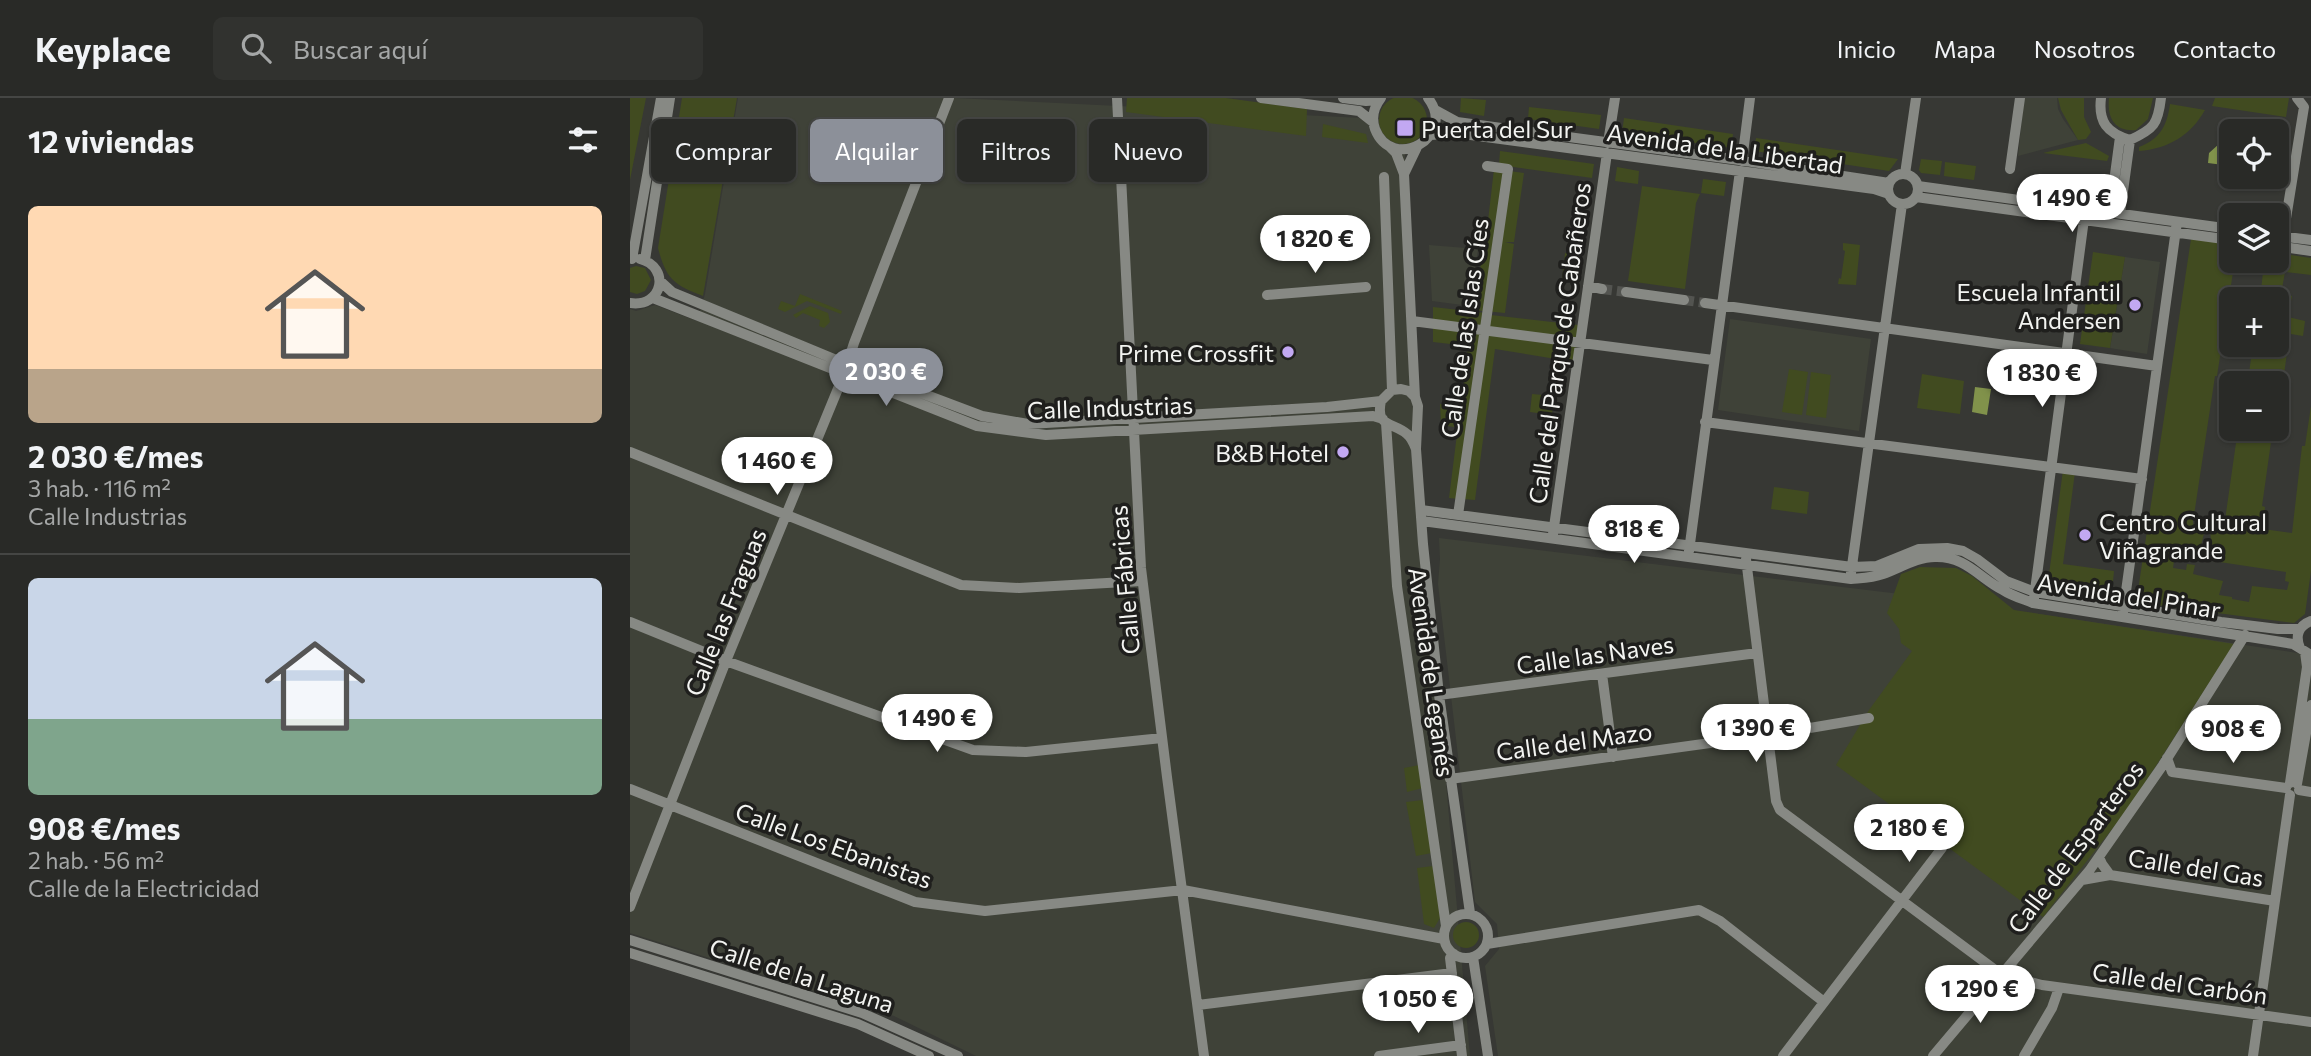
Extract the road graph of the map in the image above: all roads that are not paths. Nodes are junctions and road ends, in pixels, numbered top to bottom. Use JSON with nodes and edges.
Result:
{"nodes":[{"id":1,"x":661,"y":98,"type":"edge"},
{"id":2,"x":670,"y":98,"type":"edge"},
{"id":3,"x":949,"y":98,"type":"edge"},
{"id":4,"x":1117,"y":98,"type":"edge"},
{"id":5,"x":1261,"y":98,"type":"edge"},
{"id":6,"x":1343,"y":98,"type":"edge"},
{"id":7,"x":1428,"y":98,"type":"edge"},
{"id":8,"x":1615,"y":98,"type":"edge"},
{"id":9,"x":1750,"y":98,"type":"edge"},
{"id":10,"x":1916,"y":98,"type":"edge"},
{"id":11,"x":2020,"y":98,"type":"edge"},
{"id":12,"x":2101,"y":98,"type":"edge"},
{"id":13,"x":2161,"y":98,"type":"edge"},
{"id":14,"x":1380,"y":99,"type":"edge"},
{"id":15,"x":2301,"y":103,"type":"edge"},
{"id":16,"x":1435,"y":110,"type":"junction"},
{"id":17,"x":1373,"y":122,"type":"junction"},
{"id":18,"x":1431,"y":135,"type":"junction"},
{"id":19,"x":2125,"y":138,"type":"junction"},
{"id":20,"x":1390,"y":146,"type":"junction"},
{"id":21,"x":1418,"y":147,"type":"junction"},
{"id":22,"x":1607,"y":148,"type":"junction"},
{"id":23,"x":1487,"y":166,"type":"dead end"},
{"id":24,"x":1741,"y":166,"type":"junction"},
{"id":25,"x":2010,"y":170,"type":"dead end"},
{"id":26,"x":1404,"y":174,"type":"junction"},
{"id":27,"x":1905,"y":174,"type":"junction"},
{"id":28,"x":1384,"y":177,"type":"dead end"},
{"id":29,"x":1889,"y":188,"type":"junction"},
{"id":30,"x":1917,"y":192,"type":"junction"},
{"id":31,"x":2285,"y":203,"type":"edge"},
{"id":32,"x":1902,"y":204,"type":"junction"},
{"id":33,"x":2115,"y":212,"type":"junction"},
{"id":34,"x":2084,"y":219,"type":"junction"},
{"id":35,"x":2177,"y":227,"type":"junction"},
{"id":36,"x":2219,"y":229,"type":"edge"},
{"id":37,"x":2219,"y":237,"type":"edge"},
{"id":38,"x":2289,"y":239,"type":"edge"},
{"id":39,"x":2311,"y":240,"type":"edge"},
{"id":40,"x":2289,"y":243,"type":"edge"},
{"id":41,"x":2311,"y":251,"type":"edge"},
{"id":42,"x":631,"y":259,"type":"edge"},
{"id":43,"x":645,"y":260,"type":"junction"},
{"id":44,"x":660,"y":281,"type":"junction"},
{"id":45,"x":1588,"y":286,"type":"junction"},
{"id":46,"x":1366,"y":287,"type":"dead end"},
{"id":47,"x":1602,"y":289,"type":"tunnel mouth"},
{"id":48,"x":1626,"y":292,"type":"tunnel mouth"},
{"id":49,"x":1267,"y":295,"type":"dead end"},
{"id":50,"x":653,"y":298,"type":"junction"},
{"id":51,"x":1684,"y":300,"type":"tunnel mouth"},
{"id":52,"x":1705,"y":303,"type":"tunnel mouth"},
{"id":53,"x":631,"y":304,"type":"edge"},
{"id":54,"x":1721,"y":306,"type":"junction"},
{"id":55,"x":1412,"y":321,"type":"junction"},
{"id":56,"x":1884,"y":329,"type":"junction"},
{"id":57,"x":1485,"y":331,"type":"junction"},
{"id":58,"x":1580,"y":344,"type":"junction"},
{"id":59,"x":2067,"y":353,"type":"junction"},
{"id":60,"x":1713,"y":360,"type":"junction"},
{"id":61,"x":2157,"y":366,"type":"junction"},
{"id":62,"x":846,"y":370,"type":"junction"},
{"id":63,"x":1413,"y":370,"type":"junction"},
{"id":64,"x":1396,"y":390,"type":"junction"},
{"id":65,"x":1415,"y":397,"type":"junction"},
{"id":66,"x":1381,"y":401,"type":"junction"},
{"id":67,"x":1418,"y":415,"type":"junction"},
{"id":68,"x":1705,"y":422,"type":"junction"},
{"id":69,"x":1133,"y":424,"type":"junction"},
{"id":70,"x":1388,"y":424,"type":"junction"},
{"id":71,"x":1869,"y":444,"type":"junction"},
{"id":72,"x":1416,"y":449,"type":"junction"},
{"id":73,"x":630,"y":453,"type":"edge"},
{"id":74,"x":2051,"y":466,"type":"junction"},
{"id":75,"x":2142,"y":479,"type":"junction"},
{"id":76,"x":1421,"y":515,"type":"junction"},
{"id":77,"x":1458,"y":515,"type":"junction"},
{"id":78,"x":787,"y":516,"type":"junction"},
{"id":79,"x":1553,"y":533,"type":"junction"},
{"id":80,"x":1689,"y":551,"type":"junction"},
{"id":81,"x":1746,"y":559,"type":"junction"},
{"id":82,"x":1851,"y":573,"type":"junction"},
{"id":83,"x":1142,"y":581,"type":"junction"},
{"id":84,"x":2034,"y":598,"type":"junction"},
{"id":85,"x":2123,"y":611,"type":"junction"},
{"id":86,"x":630,"y":622,"type":"edge"},
{"id":87,"x":2307,"y":622,"type":"edge"},
{"id":88,"x":2245,"y":635,"type":"junction"},
{"id":89,"x":2305,"y":652,"type":"edge"},
{"id":90,"x":1757,"y":653,"type":"junction"},
{"id":91,"x":726,"y":661,"type":"junction"},
{"id":92,"x":1602,"y":674,"type":"junction"},
{"id":93,"x":1439,"y":695,"type":"junction"},
{"id":94,"x":2311,"y":705,"type":"edge"},
{"id":95,"x":1869,"y":718,"type":"dead end"},
{"id":96,"x":1768,"y":735,"type":"junction"},
{"id":97,"x":1162,"y":738,"type":"junction"},
{"id":98,"x":1613,"y":757,"type":"junction"},
{"id":99,"x":2167,"y":765,"type":"junction"},
{"id":100,"x":1450,"y":779,"type":"junction"},
{"id":101,"x":630,"y":789,"type":"edge"},
{"id":102,"x":2296,"y":789,"type":"edge"},
{"id":103,"x":670,"y":806,"type":"junction"},
{"id":104,"x":1942,"y":848,"type":"dead end"},
{"id":105,"x":2099,"y":857,"type":"junction"},
{"id":106,"x":2110,"y":876,"type":"junction"},
{"id":107,"x":2082,"y":880,"type":"junction"},
{"id":108,"x":1183,"y":890,"type":"junction"},
{"id":109,"x":1902,"y":900,"type":"junction"},
{"id":110,"x":2275,"y":901,"type":"junction"},
{"id":111,"x":630,"y":907,"type":"edge"},
{"id":112,"x":1469,"y":913,"type":"junction"},
{"id":113,"x":1446,"y":926,"type":"junction"},
{"id":114,"x":1444,"y":939,"type":"junction"},
{"id":115,"x":630,"y":940,"type":"edge"},
{"id":116,"x":1487,"y":944,"type":"junction"},
{"id":117,"x":1454,"y":954,"type":"junction"},
{"id":118,"x":631,"y":956,"type":"edge"},
{"id":119,"x":1473,"y":957,"type":"junction"},
{"id":120,"x":1451,"y":973,"type":"junction"},
{"id":121,"x":2002,"y":975,"type":"junction"},
{"id":122,"x":2059,"y":988,"type":"junction"},
{"id":123,"x":1824,"y":1002,"type":"junction"},
{"id":124,"x":1198,"y":1005,"type":"junction"},
{"id":125,"x":2259,"y":1014,"type":"junction"},
{"id":126,"x":2311,"y":1023,"type":"edge"},
{"id":127,"x":1462,"y":1051,"type":"edge"},
{"id":128,"x":929,"y":1056,"type":"edge"},
{"id":129,"x":958,"y":1056,"type":"edge"},
{"id":130,"x":1205,"y":1056,"type":"edge"},
{"id":131,"x":1379,"y":1056,"type":"edge"},
{"id":132,"x":1488,"y":1056,"type":"edge"},
{"id":133,"x":1783,"y":1056,"type":"edge"},
{"id":134,"x":1933,"y":1056,"type":"edge"},
{"id":135,"x":2024,"y":1056,"type":"edge"},
{"id":136,"x":2253,"y":1056,"type":"edge"}],
"edges":[{"from":1,"to":42,"type":"street"},
{"from":2,"to":43,"type":"street"},
{"from":3,"to":62,"type":"street","name":"Calle las Fraguas"},
{"from":4,"to":69,"type":"street","name":"Calle Fábricas"},
{"from":5,"to":17,"type":"street"},
{"from":6,"to":14,"type":"street"},
{"from":7,"to":16,"type":"street"},
{"from":8,"to":22,"type":"street","name":"Calle del Parque de Cabañeros"},
{"from":9,"to":24,"type":"street"},
{"from":10,"to":27,"type":"street"},
{"from":11,"to":25,"type":"street"},
{"from":12,"to":19,"type":"street"},
{"from":13,"to":19,"type":"street"},
{"from":14,"to":17,"type":"street"},
{"from":15,"to":31,"type":"street"},
{"from":16,"to":18,"type":"street"},
{"from":16,"to":22,"type":"street","name":"Avenida de la Libertad"},
{"from":17,"to":20,"type":"street"},
{"from":18,"to":21,"type":"street"},
{"from":18,"to":22,"type":"street","name":"Avenida de la Libertad"},
{"from":19,"to":33,"type":"street"},
{"from":20,"to":21,"type":"street"},
{"from":20,"to":26,"type":"street"},
{"from":21,"to":26,"type":"street"},
{"from":22,"to":24,"type":"street","name":"Avenida de la Libertad"},
{"from":22,"to":45,"type":"street","name":"Calle del Parque de Cabañeros"},
{"from":23,"to":57,"type":"street","name":"Calle de las Islas Cíes"},
{"from":24,"to":29,"type":"street","name":"Avenida de la Libertad"},
{"from":24,"to":54,"type":"street"},
{"from":26,"to":55,"type":"street"},
{"from":27,"to":29,"type":"street"},
{"from":27,"to":30,"type":"street"},
{"from":28,"to":64,"type":"street"},
{"from":29,"to":32,"type":"street"},
{"from":30,"to":32,"type":"street"},
{"from":30,"to":33,"type":"street"},
{"from":30,"to":34,"type":"street"},
{"from":32,"to":56,"type":"street"},
{"from":33,"to":35,"type":"street"},
{"from":34,"to":35,"type":"street"},
{"from":34,"to":59,"type":"street"},
{"from":35,"to":36,"type":"street"},
{"from":35,"to":37,"type":"street"},
{"from":35,"to":61,"type":"street"},
{"from":38,"to":39,"type":"street"},
{"from":40,"to":41,"type":"street"},
{"from":42,"to":43,"type":"street"},
{"from":43,"to":44,"type":"street"},
{"from":44,"to":50,"type":"street"},
{"from":44,"to":62,"type":"street","name":"Calle Industrias"},
{"from":45,"to":47,"type":"street"},
{"from":45,"to":58,"type":"street","name":"Calle del Parque de Cabañeros"},
{"from":46,"to":49,"type":"street"},
{"from":48,"to":51,"type":"street"},
{"from":50,"to":53,"type":"street"},
{"from":50,"to":62,"type":"street","name":"Calle Industrias"},
{"from":52,"to":54,"type":"street"},
{"from":54,"to":56,"type":"street"},
{"from":54,"to":60,"type":"street"},
{"from":55,"to":57,"type":"street"},
{"from":55,"to":63,"type":"street"},
{"from":56,"to":59,"type":"street"},
{"from":56,"to":71,"type":"street"},
{"from":57,"to":58,"type":"street"},
{"from":57,"to":77,"type":"street","name":"Calle de las Islas Cíes"},
{"from":58,"to":60,"type":"street"},
{"from":58,"to":79,"type":"street","name":"Calle del Parque de Cabañeros"},
{"from":59,"to":61,"type":"street"},
{"from":59,"to":74,"type":"street"},
{"from":60,"to":68,"type":"street"},
{"from":61,"to":75,"type":"street"},
{"from":62,"to":69,"type":"street","name":"Calle Industrias"},
{"from":62,"to":78,"type":"street","name":"Calle las Fraguas"},
{"from":63,"to":64,"type":"street"},
{"from":63,"to":65,"type":"street"},
{"from":64,"to":65,"type":"street"},
{"from":64,"to":66,"type":"street"},
{"from":65,"to":67,"type":"street"},
{"from":66,"to":69,"type":"street","name":"Calle Industrias"},
{"from":66,"to":70,"type":"street"},
{"from":67,"to":70,"type":"street"},
{"from":67,"to":72,"type":"street","name":"Avenida de Leganés"},
{"from":68,"to":71,"type":"street"},
{"from":68,"to":80,"type":"street"},
{"from":69,"to":70,"type":"street","name":"Calle Industrias"},
{"from":69,"to":83,"type":"street","name":"Calle Fábricas"},
{"from":70,"to":72,"type":"street"},
{"from":70,"to":113,"type":"street","name":"Avenida de Leganés"},
{"from":71,"to":74,"type":"street"},
{"from":71,"to":82,"type":"street"},
{"from":72,"to":76,"type":"street","name":"Avenida de Leganés"},
{"from":73,"to":78,"type":"street"},
{"from":74,"to":75,"type":"street"},
{"from":74,"to":84,"type":"street"},
{"from":75,"to":85,"type":"street"},
{"from":76,"to":77,"type":"street","name":"Avenida del Pinar"},
{"from":76,"to":79,"type":"street","name":"Avenida del Pinar"},
{"from":76,"to":93,"type":"street","name":"Avenida de Leganés"},
{"from":77,"to":79,"type":"street","name":"Avenida del Pinar"},
{"from":78,"to":83,"type":"street"},
{"from":78,"to":91,"type":"street","name":"Calle las Fraguas"},
{"from":79,"to":80,"type":"street","name":"Avenida del Pinar"},
{"from":80,"to":81,"type":"street","name":"Avenida del Pinar"},
{"from":81,"to":82,"type":"street","name":"Avenida del Pinar"},
{"from":81,"to":90,"type":"street"},
{"from":82,"to":84,"type":"street","name":"Avenida del Pinar"},
{"from":83,"to":97,"type":"street","name":"Calle Fábricas"},
{"from":84,"to":85,"type":"street","name":"Avenida del Pinar"},
{"from":85,"to":87,"type":"street","name":"Avenida del Pinar"},
{"from":85,"to":88,"type":"street","name":"Avenida del Pinar"},
{"from":86,"to":91,"type":"street"},
{"from":87,"to":89,"type":"street"},
{"from":88,"to":89,"type":"street","name":"Avenida del Pinar"},
{"from":88,"to":99,"type":"street","name":"Calle de Esparteros"},
{"from":89,"to":102,"type":"street"},
{"from":90,"to":92,"type":"street","name":"Calle las Naves"},
{"from":90,"to":96,"type":"street"},
{"from":91,"to":97,"type":"street"},
{"from":91,"to":103,"type":"street","name":"Calle las Fraguas"},
{"from":92,"to":93,"type":"street","name":"Calle las Naves"},
{"from":92,"to":98,"type":"street"},
{"from":93,"to":100,"type":"street","name":"Avenida de Leganés"},
{"from":94,"to":102,"type":"street"},
{"from":95,"to":96,"type":"street","name":"Calle del Mazo"},
{"from":96,"to":98,"type":"street","name":"Calle del Mazo"},
{"from":96,"to":109,"type":"street"},
{"from":97,"to":108,"type":"street","name":"Calle Fábricas"},
{"from":98,"to":100,"type":"street","name":"Calle del Mazo"},
{"from":99,"to":102,"type":"street"},
{"from":99,"to":105,"type":"street","name":"Calle de Esparteros"},
{"from":100,"to":112,"type":"street","name":"Avenida de Leganés"},
{"from":101,"to":103,"type":"street","name":"Calle Los Ebanistas"},
{"from":102,"to":110,"type":"street"},
{"from":103,"to":108,"type":"street","name":"Calle Los Ebanistas"},
{"from":103,"to":111,"type":"street","name":"Calle las Fraguas"},
{"from":104,"to":109,"type":"street"},
{"from":105,"to":106,"type":"street","name":"Calle del Gas"},
{"from":105,"to":107,"type":"street","name":"Calle de Esparteros"},
{"from":106,"to":107,"type":"street","name":"Calle del Gas"},
{"from":106,"to":110,"type":"street","name":"Calle del Gas"},
{"from":107,"to":121,"type":"street","name":"Calle de Esparteros"},
{"from":108,"to":114,"type":"street","name":"Calle Los Ebanistas"},
{"from":108,"to":124,"type":"street","name":"Calle Fábricas"},
{"from":109,"to":121,"type":"street"},
{"from":109,"to":123,"type":"street"},
{"from":110,"to":125,"type":"street"},
{"from":112,"to":113,"type":"street"},
{"from":112,"to":116,"type":"street"},
{"from":113,"to":114,"type":"street"},
{"from":114,"to":117,"type":"street"},
{"from":115,"to":129,"type":"street","name":"Calle de la Laguna"},
{"from":116,"to":119,"type":"street"},
{"from":116,"to":123,"type":"street"},
{"from":117,"to":119,"type":"street"},
{"from":117,"to":120,"type":"street"},
{"from":118,"to":128,"type":"street","name":"Calle de la Laguna"},
{"from":119,"to":132,"type":"street"},
{"from":120,"to":124,"type":"street"},
{"from":120,"to":127,"type":"street"},
{"from":121,"to":122,"type":"street","name":"Calle del Carbón"},
{"from":121,"to":134,"type":"street","name":"Calle de Esparteros"},
{"from":122,"to":125,"type":"street","name":"Calle del Carbón"},
{"from":122,"to":135,"type":"street"},
{"from":123,"to":133,"type":"street"},
{"from":124,"to":130,"type":"street","name":"Calle Fábricas"},
{"from":125,"to":126,"type":"street","name":"Calle del Carbón"},
{"from":125,"to":136,"type":"street"},
{"from":127,"to":131,"type":"street"}]}
